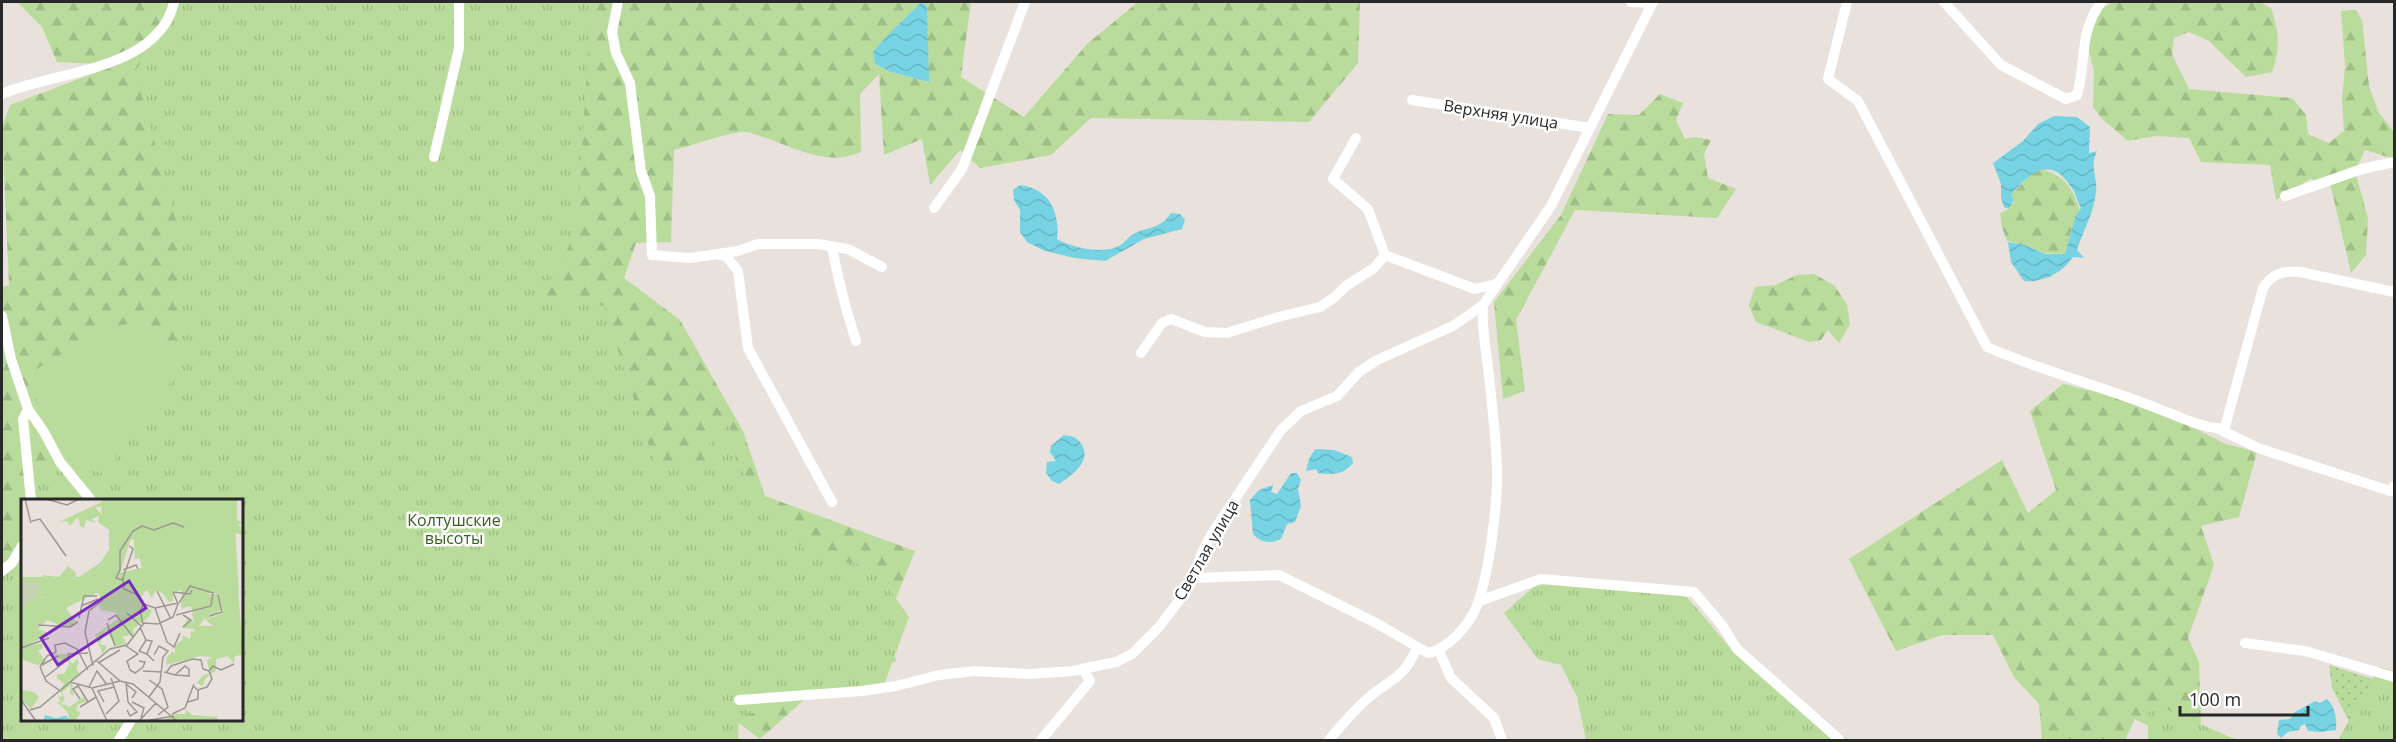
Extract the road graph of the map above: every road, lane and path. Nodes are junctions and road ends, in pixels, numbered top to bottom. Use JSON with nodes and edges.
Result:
{"nodes":[{"id":1,"x":174,"y":2,"type":"edge"},
{"id":2,"x":459,"y":2,"type":"edge"},
{"id":3,"x":618,"y":2,"type":"edge"},
{"id":4,"x":1025,"y":2,"type":"edge"},
{"id":5,"x":1631,"y":2,"type":"edge"},
{"id":6,"x":1653,"y":2,"type":"edge"},
{"id":7,"x":1847,"y":2,"type":"edge"},
{"id":8,"x":1944,"y":2,"type":"edge"},
{"id":9,"x":2101,"y":2,"type":"edge"},
{"id":10,"x":2,"y":94,"type":"edge"},
{"id":11,"x":1412,"y":100,"type":"dead end"},
{"id":12,"x":1590,"y":128,"type":"junction"},
{"id":13,"x":1356,"y":138,"type":"dead end"},
{"id":14,"x":434,"y":157,"type":"dead end"},
{"id":15,"x":2394,"y":162,"type":"edge"},
{"id":16,"x":2285,"y":196,"type":"dead end"},
{"id":17,"x":934,"y":208,"type":"dead end"},
{"id":18,"x":832,"y":247,"type":"junction"},
{"id":19,"x":718,"y":255,"type":"junction"},
{"id":20,"x":1385,"y":255,"type":"junction"},
{"id":21,"x":882,"y":267,"type":"dead end"},
{"id":22,"x":1496,"y":284,"type":"junction"},
{"id":23,"x":1475,"y":289,"type":"junction"},
{"id":24,"x":2394,"y":292,"type":"edge"},
{"id":25,"x":1483,"y":305,"type":"junction"},
{"id":26,"x":2,"y":316,"type":"edge"},
{"id":27,"x":856,"y":341,"type":"dead end"},
{"id":28,"x":1142,"y":353,"type":"dead end"},
{"id":29,"x":28,"y":410,"type":"junction"},
{"id":30,"x":2219,"y":429,"type":"junction"},
{"id":31,"x":2394,"y":486,"type":"edge"},
{"id":32,"x":31,"y":499,"type":"edge"},
{"id":33,"x":89,"y":499,"type":"edge"},
{"id":34,"x":832,"y":502,"type":"dead end"},
{"id":35,"x":21,"y":548,"type":"edge"},
{"id":36,"x":2,"y":571,"type":"edge"},
{"id":37,"x":1194,"y":578,"type":"junction"},
{"id":38,"x":1479,"y":601,"type":"junction"},
{"id":39,"x":2246,"y":644,"type":"dead end"},
{"id":40,"x":1417,"y":648,"type":"junction"},
{"id":41,"x":1439,"y":651,"type":"junction"},
{"id":42,"x":1083,"y":669,"type":"junction"},
{"id":43,"x":2394,"y":677,"type":"edge"},
{"id":44,"x":739,"y":700,"type":"dead end"},
{"id":45,"x":130,"y":721,"type":"edge"},
{"id":46,"x":119,"y":741,"type":"edge"},
{"id":47,"x":1041,"y":741,"type":"edge"},
{"id":48,"x":1329,"y":741,"type":"edge"},
{"id":49,"x":1503,"y":741,"type":"edge"},
{"id":50,"x":1840,"y":741,"type":"edge"}],
"edges":[{"from":1,"to":10,"type":"street"},
{"from":2,"to":14,"type":"street"},
{"from":3,"to":19,"type":"street"},
{"from":4,"to":17,"type":"street"},
{"from":5,"to":6,"type":"street"},
{"from":6,"to":12,"type":"street"},
{"from":7,"to":30,"type":"street"},
{"from":8,"to":9,"type":"street"},
{"from":11,"to":12,"type":"street","name":"Верхняя улица"},
{"from":12,"to":22,"type":"street"},
{"from":13,"to":20,"type":"street"},
{"from":15,"to":16,"type":"street"},
{"from":18,"to":19,"type":"street"},
{"from":18,"to":21,"type":"street"},
{"from":18,"to":27,"type":"street"},
{"from":19,"to":34,"type":"street"},
{"from":20,"to":23,"type":"street"},
{"from":20,"to":28,"type":"street"},
{"from":22,"to":23,"type":"street"},
{"from":22,"to":25,"type":"street"},
{"from":23,"to":25,"type":"street"},
{"from":24,"to":30,"type":"street"},
{"from":25,"to":37,"type":"street","name":"Светлая улица"},
{"from":25,"to":38,"type":"street"},
{"from":26,"to":29,"type":"street"},
{"from":29,"to":32,"type":"street"},
{"from":29,"to":33,"type":"street"},
{"from":30,"to":31,"type":"street"},
{"from":35,"to":36,"type":"street"},
{"from":37,"to":40,"type":"street"},
{"from":37,"to":42,"type":"street","name":"Светлая улица"},
{"from":38,"to":41,"type":"street"},
{"from":38,"to":50,"type":"street"},
{"from":39,"to":43,"type":"street"},
{"from":40,"to":41,"type":"street"},
{"from":40,"to":48,"type":"street"},
{"from":41,"to":49,"type":"street"},
{"from":42,"to":44,"type":"street","name":"Светлая улица"},
{"from":42,"to":47,"type":"street"},
{"from":45,"to":46,"type":"street"}]}
